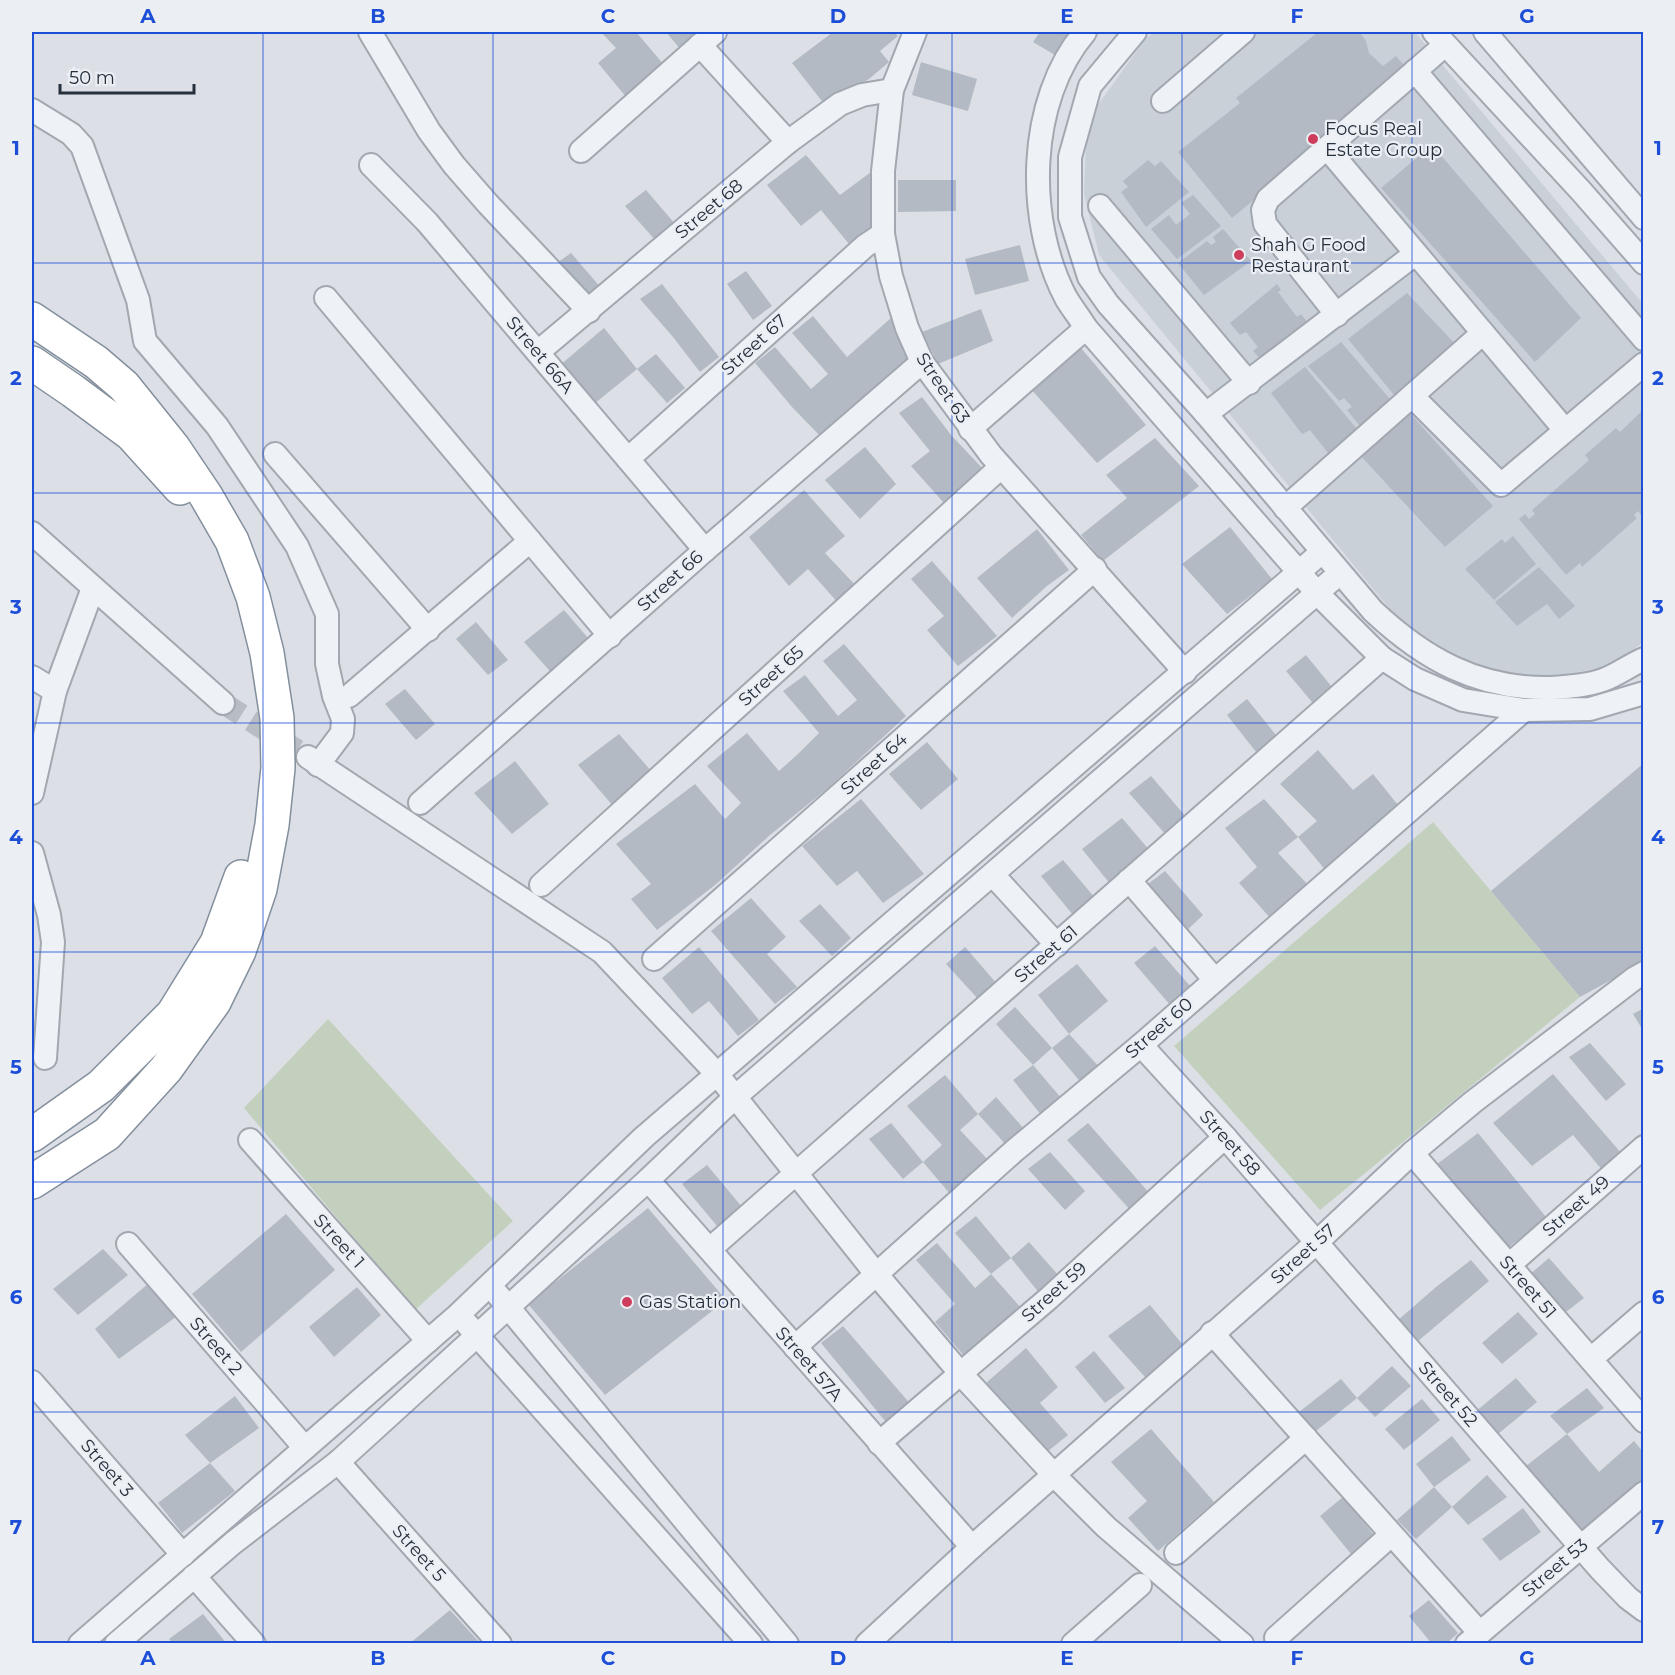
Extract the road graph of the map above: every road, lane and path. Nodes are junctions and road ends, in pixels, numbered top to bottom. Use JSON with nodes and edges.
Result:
{"nodes":[{"id":1,"x":370,"y":32,"type":"edge"},
{"id":2,"x":915,"y":32,"type":"edge"},
{"id":3,"x":1085,"y":32,"type":"edge"},
{"id":4,"x":1135,"y":32,"type":"edge"},
{"id":5,"x":1243,"y":32,"type":"edge"},
{"id":6,"x":1494,"y":34,"type":"edge"},
{"id":7,"x":707,"y":38,"type":"edge"},
{"id":8,"x":1440,"y":38,"type":"edge"},
{"id":9,"x":1415,"y":71,"type":"junction"},
{"id":10,"x":892,"y":90,"type":"junction"},
{"id":11,"x":1163,"y":100,"type":"dead end"},
{"id":12,"x":32,"y":110,"type":"edge"},
{"id":13,"x":788,"y":142,"type":"junction"},
{"id":14,"x":1327,"y":148,"type":"junction"},
{"id":15,"x":580,"y":151,"type":"dead end"},
{"id":16,"x":370,"y":165,"type":"dead end"},
{"id":17,"x":1603,"y":171,"type":"junction"},
{"id":18,"x":1581,"y":191,"type":"junction"},
{"id":19,"x":1100,"y":206,"type":"dead end"},
{"id":20,"x":1644,"y":218,"type":"edge"},
{"id":21,"x":883,"y":234,"type":"junction"},
{"id":22,"x":1415,"y":254,"type":"junction"},
{"id":23,"x":1644,"y":263,"type":"edge"},
{"id":24,"x":326,"y":298,"type":"dead end"},
{"id":25,"x":589,"y":311,"type":"junction"},
{"id":26,"x":1337,"y":315,"type":"junction"},
{"id":27,"x":32,"y":319,"type":"edge"},
{"id":28,"x":1086,"y":328,"type":"junction"},
{"id":29,"x":1483,"y":333,"type":"junction"},
{"id":30,"x":1644,"y":339,"type":"edge"},
{"id":31,"x":538,"y":352,"type":"junction"},
{"id":32,"x":922,"y":362,"type":"junction"},
{"id":33,"x":32,"y":363,"type":"edge"},
{"id":34,"x":1644,"y":364,"type":"edge"},
{"id":35,"x":1248,"y":383,"type":"junction"},
{"id":36,"x":1412,"y":396,"type":"junction"},
{"id":37,"x":1206,"y":414,"type":"junction"},
{"id":38,"x":970,"y":429,"type":"junction"},
{"id":39,"x":1565,"y":430,"type":"junction"},
{"id":40,"x":274,"y":454,"type":"dead end"},
{"id":41,"x":628,"y":459,"type":"junction"},
{"id":42,"x":1001,"y":467,"type":"junction"},
{"id":43,"x":1285,"y":508,"type":"junction"},
{"id":44,"x":32,"y":533,"type":"edge"},
{"id":45,"x":530,"y":541,"type":"junction"},
{"id":46,"x":705,"y":550,"type":"junction"},
{"id":47,"x":1323,"y":552,"type":"junction"},
{"id":48,"x":1095,"y":569,"type":"junction"},
{"id":49,"x":1299,"y":572,"type":"junction"},
{"id":50,"x":1340,"y":573,"type":"junction"},
{"id":51,"x":93,"y":588,"type":"junction"},
{"id":52,"x":1318,"y":594,"type":"junction"},
{"id":53,"x":428,"y":630,"type":"junction"},
{"id":54,"x":610,"y":636,"type":"junction"},
{"id":55,"x":1382,"y":658,"type":"junction"},
{"id":56,"x":1644,"y":659,"type":"edge"},
{"id":57,"x":1185,"y":672,"type":"junction"},
{"id":58,"x":32,"y":676,"type":"edge"},
{"id":59,"x":55,"y":691,"type":"junction"},
{"id":60,"x":1644,"y":693,"type":"edge"},
{"id":61,"x":349,"y":696,"type":"dead end"},
{"id":62,"x":223,"y":703,"type":"tunnel mouth"},
{"id":63,"x":1524,"y":710,"type":"junction"},
{"id":64,"x":32,"y":793,"type":"edge"},
{"id":65,"x":420,"y":803,"type":"dead end"},
{"id":66,"x":32,"y":853,"type":"edge"},
{"id":67,"x":993,"y":875,"type":"junction"},
{"id":68,"x":1129,"y":880,"type":"junction"},
{"id":69,"x":542,"y":885,"type":"dead end"},
{"id":70,"x":1057,"y":945,"type":"junction"},
{"id":71,"x":654,"y":959,"type":"dead end"},
{"id":72,"x":1644,"y":973,"type":"edge"},
{"id":73,"x":1215,"y":980,"type":"junction"},
{"id":74,"x":40,"y":987,"type":"edge"},
{"id":75,"x":1141,"y":1045,"type":"junction"},
{"id":76,"x":45,"y":1058,"type":"dead end"},
{"id":77,"x":717,"y":1074,"type":"junction"},
{"id":78,"x":735,"y":1097,"type":"junction"},
{"id":79,"x":32,"y":1135,"type":"edge"},
{"id":80,"x":1225,"y":1137,"type":"junction"},
{"id":81,"x":250,"y":1140,"type":"dead end"},
{"id":82,"x":1644,"y":1147,"type":"edge"},
{"id":83,"x":1412,"y":1153,"type":"junction"},
{"id":84,"x":796,"y":1175,"type":"junction"},
{"id":85,"x":648,"y":1180,"type":"junction"},
{"id":86,"x":32,"y":1182,"type":"edge"},
{"id":87,"x":1317,"y":1242,"type":"junction"},
{"id":88,"x":128,"y":1244,"type":"dead end"},
{"id":89,"x":710,"y":1249,"type":"junction"},
{"id":90,"x":1509,"y":1265,"type":"junction"},
{"id":91,"x":877,"y":1275,"type":"junction"},
{"id":92,"x":491,"y":1284,"type":"junction"},
{"id":93,"x":507,"y":1306,"type":"junction"},
{"id":94,"x":1644,"y":1313,"type":"edge"},
{"id":95,"x":459,"y":1314,"type":"junction"},
{"id":96,"x":1212,"y":1334,"type":"junction"},
{"id":97,"x":477,"y":1335,"type":"junction"},
{"id":98,"x":428,"y":1341,"type":"junction"},
{"id":99,"x":795,"y":1347,"type":"junction"},
{"id":100,"x":1591,"y":1359,"type":"junction"},
{"id":101,"x":961,"y":1374,"type":"junction"},
{"id":102,"x":32,"y":1382,"type":"edge"},
{"id":103,"x":1644,"y":1421,"type":"edge"},
{"id":104,"x":1306,"y":1438,"type":"junction"},
{"id":105,"x":879,"y":1443,"type":"junction"},
{"id":106,"x":305,"y":1449,"type":"junction"},
{"id":107,"x":338,"y":1462,"type":"junction"},
{"id":108,"x":1054,"y":1476,"type":"junction"},
{"id":109,"x":1644,"y":1492,"type":"edge"},
{"id":110,"x":218,"y":1525,"type":"junction"},
{"id":111,"x":1391,"y":1534,"type":"junction"},
{"id":112,"x":233,"y":1543,"type":"junction"},
{"id":113,"x":1580,"y":1546,"type":"junction"},
{"id":114,"x":972,"y":1547,"type":"junction"},
{"id":115,"x":1176,"y":1553,"type":"dead end"},
{"id":116,"x":183,"y":1555,"type":"junction"},
{"id":117,"x":194,"y":1576,"type":"junction"},
{"id":118,"x":737,"y":1583,"type":"junction"},
{"id":119,"x":1140,"y":1585,"type":"dead end"},
{"id":120,"x":715,"y":1602,"type":"junction"},
{"id":121,"x":1644,"y":1610,"type":"edge"},
{"id":122,"x":1276,"y":1638,"type":"dead end"},
{"id":123,"x":1473,"y":1638,"type":"edge"},
{"id":124,"x":80,"y":1644,"type":"edge"},
{"id":125,"x":116,"y":1644,"type":"edge"},
{"id":126,"x":254,"y":1644,"type":"edge"},
{"id":127,"x":500,"y":1644,"type":"edge"},
{"id":128,"x":751,"y":1644,"type":"edge"},
{"id":129,"x":787,"y":1644,"type":"edge"},
{"id":130,"x":867,"y":1644,"type":"edge"},
{"id":131,"x":1073,"y":1644,"type":"edge"},
{"id":132,"x":1242,"y":1644,"type":"edge"}],
"edges":[{"from":1,"to":25,"type":"street"},
{"from":2,"to":10,"type":"street","name":"Street 63"},
{"from":3,"to":28,"type":"street"},
{"from":4,"to":37,"type":"street"},
{"from":5,"to":11,"type":"street"},
{"from":6,"to":17,"type":"street"},
{"from":7,"to":13,"type":"street"},
{"from":7,"to":15,"type":"street"},
{"from":8,"to":9,"type":"street"},
{"from":8,"to":18,"type":"street"},
{"from":9,"to":14,"type":"street"},
{"from":9,"to":30,"type":"street"},
{"from":10,"to":13,"type":"street","name":"Street 68"},
{"from":10,"to":21,"type":"street","name":"Street 63"},
{"from":12,"to":77,"type":"street"},
{"from":13,"to":25,"type":"street","name":"Street 68"},
{"from":14,"to":22,"type":"street"},
{"from":14,"to":26,"type":"street"},
{"from":16,"to":31,"type":"street","name":"Street 66A"},
{"from":17,"to":18,"type":"street"},
{"from":17,"to":20,"type":"street"},
{"from":18,"to":23,"type":"street"},
{"from":19,"to":35,"type":"street"},
{"from":21,"to":32,"type":"street","name":"Street 63"},
{"from":21,"to":41,"type":"street","name":"Street 67"},
{"from":22,"to":26,"type":"street"},
{"from":22,"to":29,"type":"street"},
{"from":24,"to":45,"type":"street"},
{"from":25,"to":31,"type":"street","name":"Street 68"},
{"from":26,"to":35,"type":"street"},
{"from":27,"to":86,"type":"highway"},
{"from":28,"to":38,"type":"street"},
{"from":28,"to":49,"type":"street"},
{"from":29,"to":36,"type":"street"},
{"from":29,"to":39,"type":"street"},
{"from":31,"to":41,"type":"street","name":"Street 66A"},
{"from":32,"to":38,"type":"street","name":"Street 63"},
{"from":32,"to":46,"type":"street","name":"Street 66"},
{"from":33,"to":79,"type":"highway"},
{"from":34,"to":39,"type":"street"},
{"from":35,"to":37,"type":"street"},
{"from":36,"to":39,"type":"street"},
{"from":36,"to":43,"type":"street"},
{"from":37,"to":43,"type":"street"},
{"from":38,"to":42,"type":"street","name":"Street 63"},
{"from":40,"to":53,"type":"street"},
{"from":41,"to":46,"type":"street","name":"Street 66A"},
{"from":42,"to":48,"type":"street","name":"Street 63"},
{"from":42,"to":69,"type":"street","name":"Street 65"},
{"from":43,"to":47,"type":"street"},
{"from":44,"to":51,"type":"street"},
{"from":45,"to":53,"type":"street"},
{"from":45,"to":54,"type":"street"},
{"from":46,"to":54,"type":"street","name":"Street 66"},
{"from":47,"to":49,"type":"street"},
{"from":47,"to":50,"type":"street"},
{"from":48,"to":57,"type":"street","name":"Street 63"},
{"from":48,"to":71,"type":"street","name":"Street 64"},
{"from":49,"to":52,"type":"street"},
{"from":49,"to":57,"type":"street"},
{"from":50,"to":52,"type":"street"},
{"from":50,"to":56,"type":"street"},
{"from":51,"to":59,"type":"street"},
{"from":51,"to":62,"type":"street"},
{"from":52,"to":55,"type":"street"},
{"from":52,"to":67,"type":"street"},
{"from":53,"to":61,"type":"street"},
{"from":54,"to":65,"type":"street","name":"Street 66"},
{"from":55,"to":63,"type":"street"},
{"from":55,"to":68,"type":"street","name":"Street 61"},
{"from":57,"to":77,"type":"street"},
{"from":58,"to":59,"type":"street"},
{"from":59,"to":64,"type":"street"},
{"from":60,"to":63,"type":"street"},
{"from":63,"to":73,"type":"street","name":"Street 60"},
{"from":66,"to":74,"type":"street"},
{"from":67,"to":70,"type":"street"},
{"from":67,"to":78,"type":"street"},
{"from":68,"to":70,"type":"street","name":"Street 61"},
{"from":68,"to":73,"type":"street"},
{"from":70,"to":84,"type":"street","name":"Street 61"},
{"from":72,"to":83,"type":"street","name":"Street 57"},
{"from":73,"to":75,"type":"street","name":"Street 60"},
{"from":74,"to":76,"type":"street"},
{"from":75,"to":80,"type":"street","name":"Street 58"},
{"from":75,"to":91,"type":"street","name":"Street 60"},
{"from":77,"to":78,"type":"street"},
{"from":77,"to":92,"type":"street"},
{"from":78,"to":84,"type":"street"},
{"from":78,"to":85,"type":"street"},
{"from":80,"to":87,"type":"street","name":"Street 58"},
{"from":80,"to":101,"type":"street","name":"Street 59"},
{"from":81,"to":98,"type":"street","name":"Street 1"},
{"from":82,"to":90,"type":"street","name":"Street 49"},
{"from":83,"to":87,"type":"street","name":"Street 57"},
{"from":83,"to":90,"type":"street","name":"Street 51"},
{"from":84,"to":89,"type":"street","name":"Street 61"},
{"from":84,"to":91,"type":"street"},
{"from":85,"to":89,"type":"street","name":"Street 57A"},
{"from":85,"to":93,"type":"street"},
{"from":87,"to":96,"type":"street","name":"Street 57"},
{"from":87,"to":113,"type":"street","name":"Street 52"},
{"from":88,"to":106,"type":"street","name":"Street 2"},
{"from":89,"to":99,"type":"street","name":"Street 57A"},
{"from":90,"to":100,"type":"street","name":"Street 51"},
{"from":91,"to":99,"type":"street","name":"Street 60"},
{"from":91,"to":101,"type":"street"},
{"from":92,"to":93,"type":"street"},
{"from":92,"to":95,"type":"street"},
{"from":93,"to":97,"type":"street"},
{"from":93,"to":118,"type":"street"},
{"from":94,"to":100,"type":"street"},
{"from":95,"to":97,"type":"street"},
{"from":95,"to":98,"type":"street"},
{"from":96,"to":104,"type":"street"},
{"from":96,"to":108,"type":"street","name":"Street 57"},
{"from":97,"to":107,"type":"street"},
{"from":97,"to":120,"type":"street"},
{"from":98,"to":106,"type":"street"},
{"from":99,"to":105,"type":"street","name":"Street 57A"},
{"from":100,"to":103,"type":"street","name":"Street 51"},
{"from":101,"to":105,"type":"street","name":"Street 59"},
{"from":101,"to":108,"type":"street"},
{"from":102,"to":116,"type":"street","name":"Street 3"},
{"from":104,"to":111,"type":"street"},
{"from":104,"to":115,"type":"street"},
{"from":105,"to":114,"type":"street","name":"Street 57A"},
{"from":106,"to":110,"type":"street"},
{"from":107,"to":112,"type":"street"},
{"from":107,"to":127,"type":"street","name":"Street 5"},
{"from":108,"to":114,"type":"street","name":"Street 57"},
{"from":108,"to":132,"type":"street"},
{"from":109,"to":113,"type":"street","name":"Street 53"},
{"from":110,"to":112,"type":"street"},
{"from":110,"to":116,"type":"street"},
{"from":111,"to":122,"type":"street"},
{"from":111,"to":123,"type":"street"},
{"from":112,"to":117,"type":"street"},
{"from":113,"to":121,"type":"street","name":"Street 52"},
{"from":113,"to":123,"type":"street","name":"Street 53"},
{"from":114,"to":130,"type":"street","name":"Street 57"},
{"from":116,"to":124,"type":"street"},
{"from":117,"to":125,"type":"street"},
{"from":117,"to":126,"type":"street"},
{"from":118,"to":120,"type":"street"},
{"from":118,"to":129,"type":"street"},
{"from":119,"to":131,"type":"street"},
{"from":120,"to":128,"type":"street"}]}
